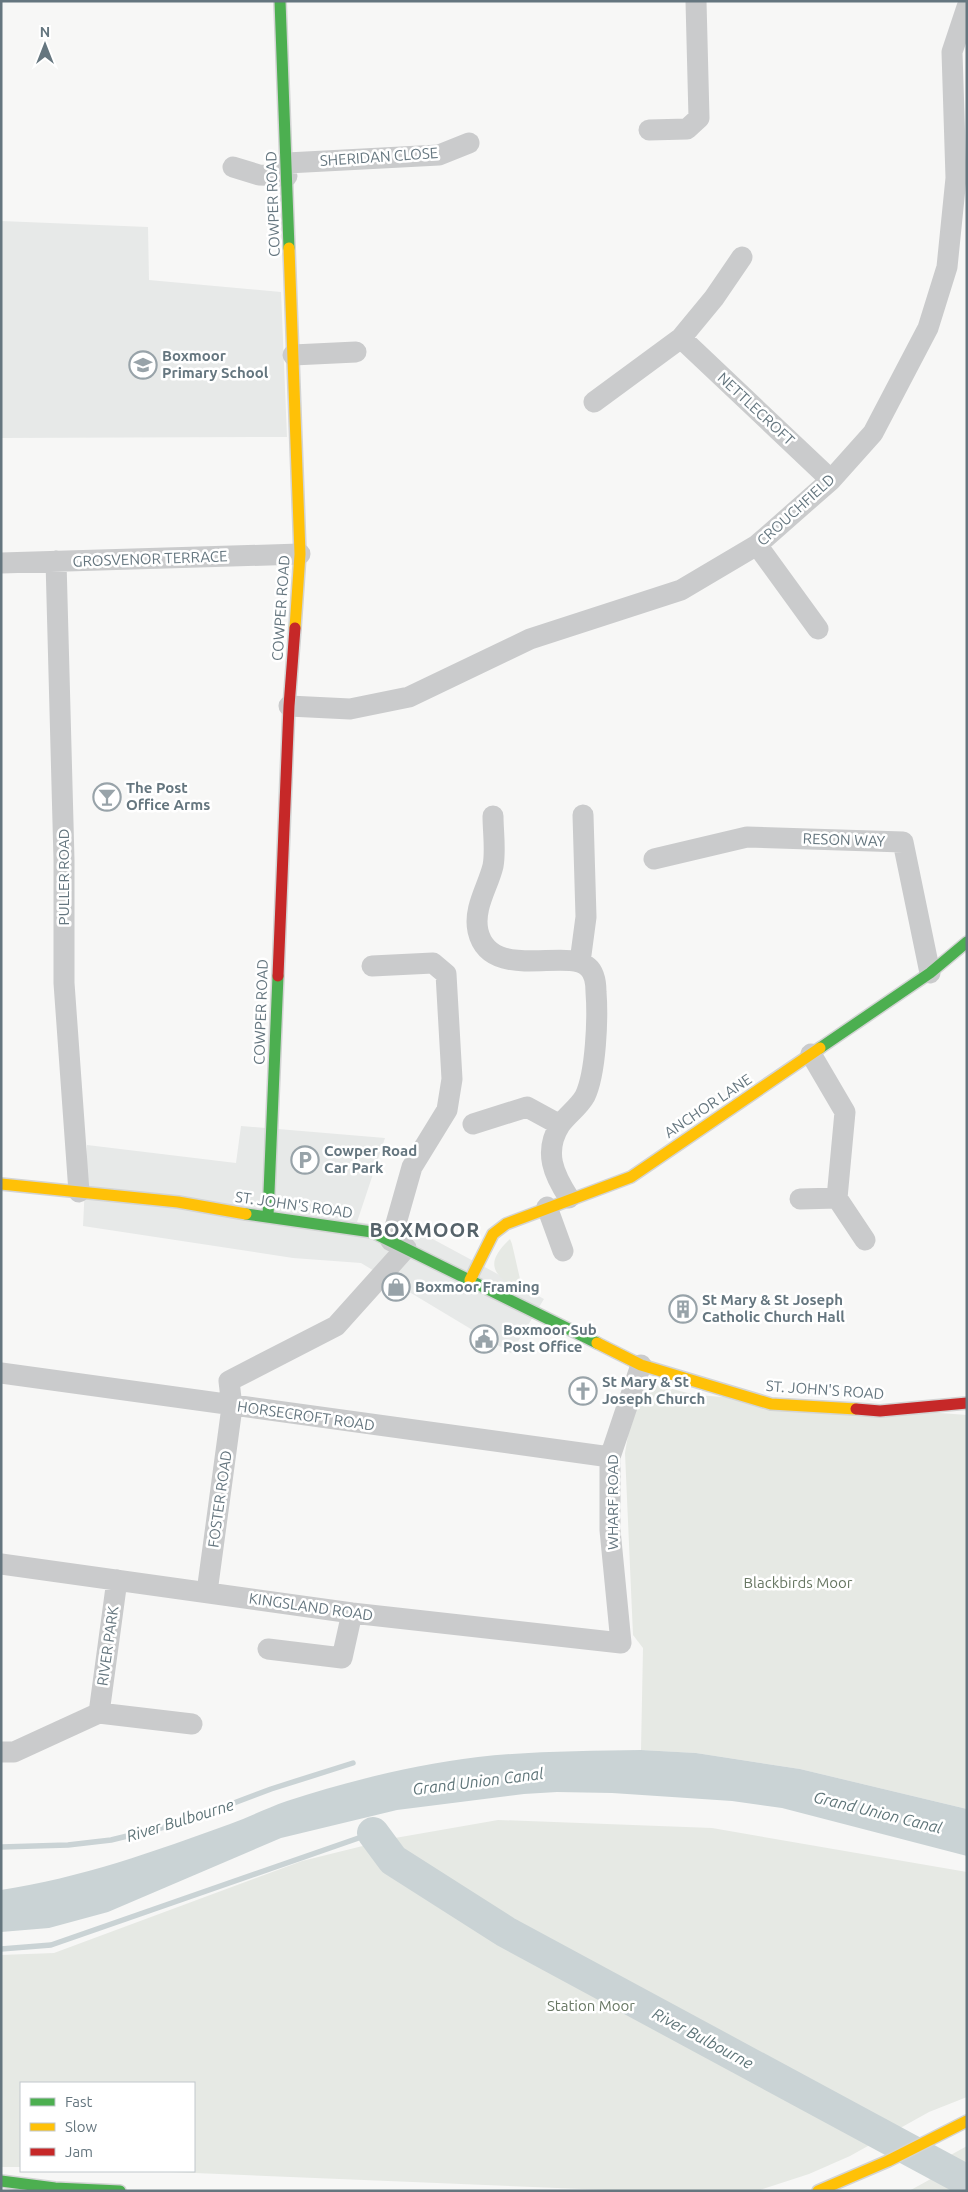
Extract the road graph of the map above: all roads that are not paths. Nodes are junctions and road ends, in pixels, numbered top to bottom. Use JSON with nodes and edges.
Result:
{"nodes":[{"id":1,"x":280,"y":1,"type":"edge"},
{"id":2,"x":696,"y":1,"type":"edge"},
{"id":3,"x":967,"y":7,"type":"edge"},
{"id":4,"x":649,"y":130,"type":"dead end"},
{"id":5,"x":470,"y":143,"type":"dead end"},
{"id":6,"x":232,"y":167,"type":"dead end"},
{"id":7,"x":287,"y":170,"type":"junction"},
{"id":8,"x":742,"y":257,"type":"dead end"},
{"id":9,"x":681,"y":338,"type":"junction"},
{"id":10,"x":356,"y":352,"type":"dead end"},
{"id":11,"x":293,"y":355,"type":"junction"},
{"id":12,"x":594,"y":402,"type":"dead end"},
{"id":13,"x":831,"y":480,"type":"junction"},
{"id":14,"x":757,"y":545,"type":"junction"},
{"id":15,"x":300,"y":554,"type":"junction"},
{"id":16,"x":56,"y":561,"type":"junction"},
{"id":17,"x":1,"y":563,"type":"edge"},
{"id":18,"x":818,"y":629,"type":"dead end"},
{"id":19,"x":289,"y":706,"type":"junction"},
{"id":20,"x":583,"y":815,"type":"dead end"},
{"id":21,"x":493,"y":816,"type":"dead end"},
{"id":22,"x":654,"y":858,"type":"dead end"},
{"id":23,"x":967,"y":942,"type":"edge"},
{"id":24,"x":580,"y":962,"type":"junction"},
{"id":25,"x":372,"y":966,"type":"dead end"},
{"id":26,"x":930,"y":973,"type":"junction"},
{"id":27,"x":811,"y":1054,"type":"junction"},
{"id":28,"x":474,"y":1124,"type":"dead end"},
{"id":29,"x":560,"y":1125,"type":"junction"},
{"id":30,"x":1,"y":1184,"type":"edge"},
{"id":31,"x":79,"y":1192,"type":"junction"},
{"id":32,"x":569,"y":1198,"type":"junction"},
{"id":33,"x":837,"y":1198,"type":"junction"},
{"id":34,"x":800,"y":1199,"type":"dead end"},
{"id":35,"x":547,"y":1208,"type":"junction"},
{"id":36,"x":268,"y":1216,"type":"junction"},
{"id":37,"x":866,"y":1240,"type":"dead end"},
{"id":38,"x":398,"y":1245,"type":"junction"},
{"id":39,"x":563,"y":1251,"type":"dead end"},
{"id":40,"x":470,"y":1280,"type":"junction"},
{"id":41,"x":641,"y":1365,"type":"junction"},
{"id":42,"x":1,"y":1373,"type":"edge"},
{"id":43,"x":967,"y":1403,"type":"edge"},
{"id":44,"x":232,"y":1406,"type":"junction"},
{"id":45,"x":610,"y":1457,"type":"junction"},
{"id":46,"x":1,"y":1564,"type":"edge"},
{"id":47,"x":117,"y":1580,"type":"junction"},
{"id":48,"x":207,"y":1592,"type":"junction"},
{"id":49,"x":352,"y":1613,"type":"junction"},
{"id":50,"x":621,"y":1643,"type":"joint"},
{"id":51,"x":268,"y":1649,"type":"dead end"},
{"id":52,"x":99,"y":1713,"type":"junction"},
{"id":53,"x":192,"y":1724,"type":"dead end"},
{"id":54,"x":1,"y":1752,"type":"edge"},
{"id":55,"x":967,"y":2121,"type":"edge"},
{"id":56,"x":888,"y":2161,"type":"junction"},
{"id":57,"x":1,"y":2181,"type":"edge"},
{"id":58,"x":872,"y":2183,"type":"dead end"},
{"id":59,"x":55,"y":2188,"type":"junction"},
{"id":60,"x":18,"y":2191,"type":"edge"},
{"id":61,"x":120,"y":2191,"type":"edge"},
{"id":62,"x":818,"y":2191,"type":"edge"}],
"edges":[{"from":1,"to":7,"type":"street","name":"COWPER ROAD"},
{"from":2,"to":4,"type":"street"},
{"from":3,"to":13,"type":"street","name":"CROUCHFIELD"},
{"from":5,"to":7,"type":"street","name":"SHERIDAN CLOSE"},
{"from":6,"to":7,"type":"street","name":"SHERIDAN CLOSE"},
{"from":7,"to":11,"type":"street","name":"COWPER ROAD"},
{"from":8,"to":9,"type":"street"},
{"from":9,"to":12,"type":"street"},
{"from":9,"to":13,"type":"street","name":"NETTLECROFT"},
{"from":10,"to":11,"type":"street"},
{"from":11,"to":15,"type":"street","name":"COWPER ROAD"},
{"from":13,"to":14,"type":"street","name":"CROUCHFIELD"},
{"from":14,"to":18,"type":"street"},
{"from":14,"to":19,"type":"street","name":"CROUCHFIELD"},
{"from":15,"to":16,"type":"street","name":"GROSVENOR TERRACE"},
{"from":15,"to":19,"type":"street","name":"COWPER ROAD"},
{"from":16,"to":17,"type":"street","name":"GROSVENOR TERRACE"},
{"from":16,"to":31,"type":"street","name":"PULLER ROAD"},
{"from":19,"to":36,"type":"street","name":"COWPER ROAD"},
{"from":20,"to":24,"type":"street"},
{"from":21,"to":24,"type":"street"},
{"from":22,"to":26,"type":"street","name":"RESON WAY"},
{"from":23,"to":26,"type":"street","name":"ANCHOR LANE"},
{"from":24,"to":29,"type":"street"},
{"from":25,"to":38,"type":"street"},
{"from":26,"to":27,"type":"street","name":"ANCHOR LANE"},
{"from":27,"to":32,"type":"street","name":"ANCHOR LANE"},
{"from":27,"to":33,"type":"street"},
{"from":28,"to":29,"type":"street"},
{"from":29,"to":32,"type":"street"},
{"from":30,"to":31,"type":"street","name":"ST. JOHN'S ROAD"},
{"from":31,"to":36,"type":"street","name":"ST. JOHN'S ROAD"},
{"from":32,"to":35,"type":"street","name":"ANCHOR LANE"},
{"from":33,"to":34,"type":"street"},
{"from":33,"to":37,"type":"street"},
{"from":35,"to":39,"type":"street"},
{"from":35,"to":40,"type":"street","name":"ANCHOR LANE"},
{"from":36,"to":38,"type":"street","name":"ST. JOHN'S ROAD"},
{"from":38,"to":40,"type":"street","name":"ST. JOHN'S ROAD"},
{"from":38,"to":44,"type":"street","name":"FOSTER ROAD"},
{"from":40,"to":41,"type":"street","name":"ST. JOHN'S ROAD"},
{"from":41,"to":43,"type":"street","name":"ST. JOHN'S ROAD"},
{"from":41,"to":45,"type":"street","name":"WHARF ROAD"},
{"from":42,"to":44,"type":"street","name":"HORSECROFT ROAD"},
{"from":44,"to":45,"type":"street","name":"HORSECROFT ROAD"},
{"from":44,"to":48,"type":"street","name":"FOSTER ROAD"},
{"from":45,"to":50,"type":"street","name":"WHARF ROAD"},
{"from":46,"to":47,"type":"street","name":"KINGSLAND ROAD"},
{"from":47,"to":48,"type":"street","name":"KINGSLAND ROAD"},
{"from":47,"to":52,"type":"street","name":"RIVER PARK"},
{"from":48,"to":49,"type":"street","name":"KINGSLAND ROAD"},
{"from":49,"to":50,"type":"street","name":"KINGSLAND ROAD"},
{"from":49,"to":51,"type":"street"},
{"from":52,"to":53,"type":"street"},
{"from":52,"to":54,"type":"street"},
{"from":55,"to":56,"type":"street"},
{"from":56,"to":58,"type":"street"},
{"from":56,"to":62,"type":"street"},
{"from":57,"to":59,"type":"street"},
{"from":59,"to":60,"type":"street"},
{"from":59,"to":61,"type":"street"}]}
